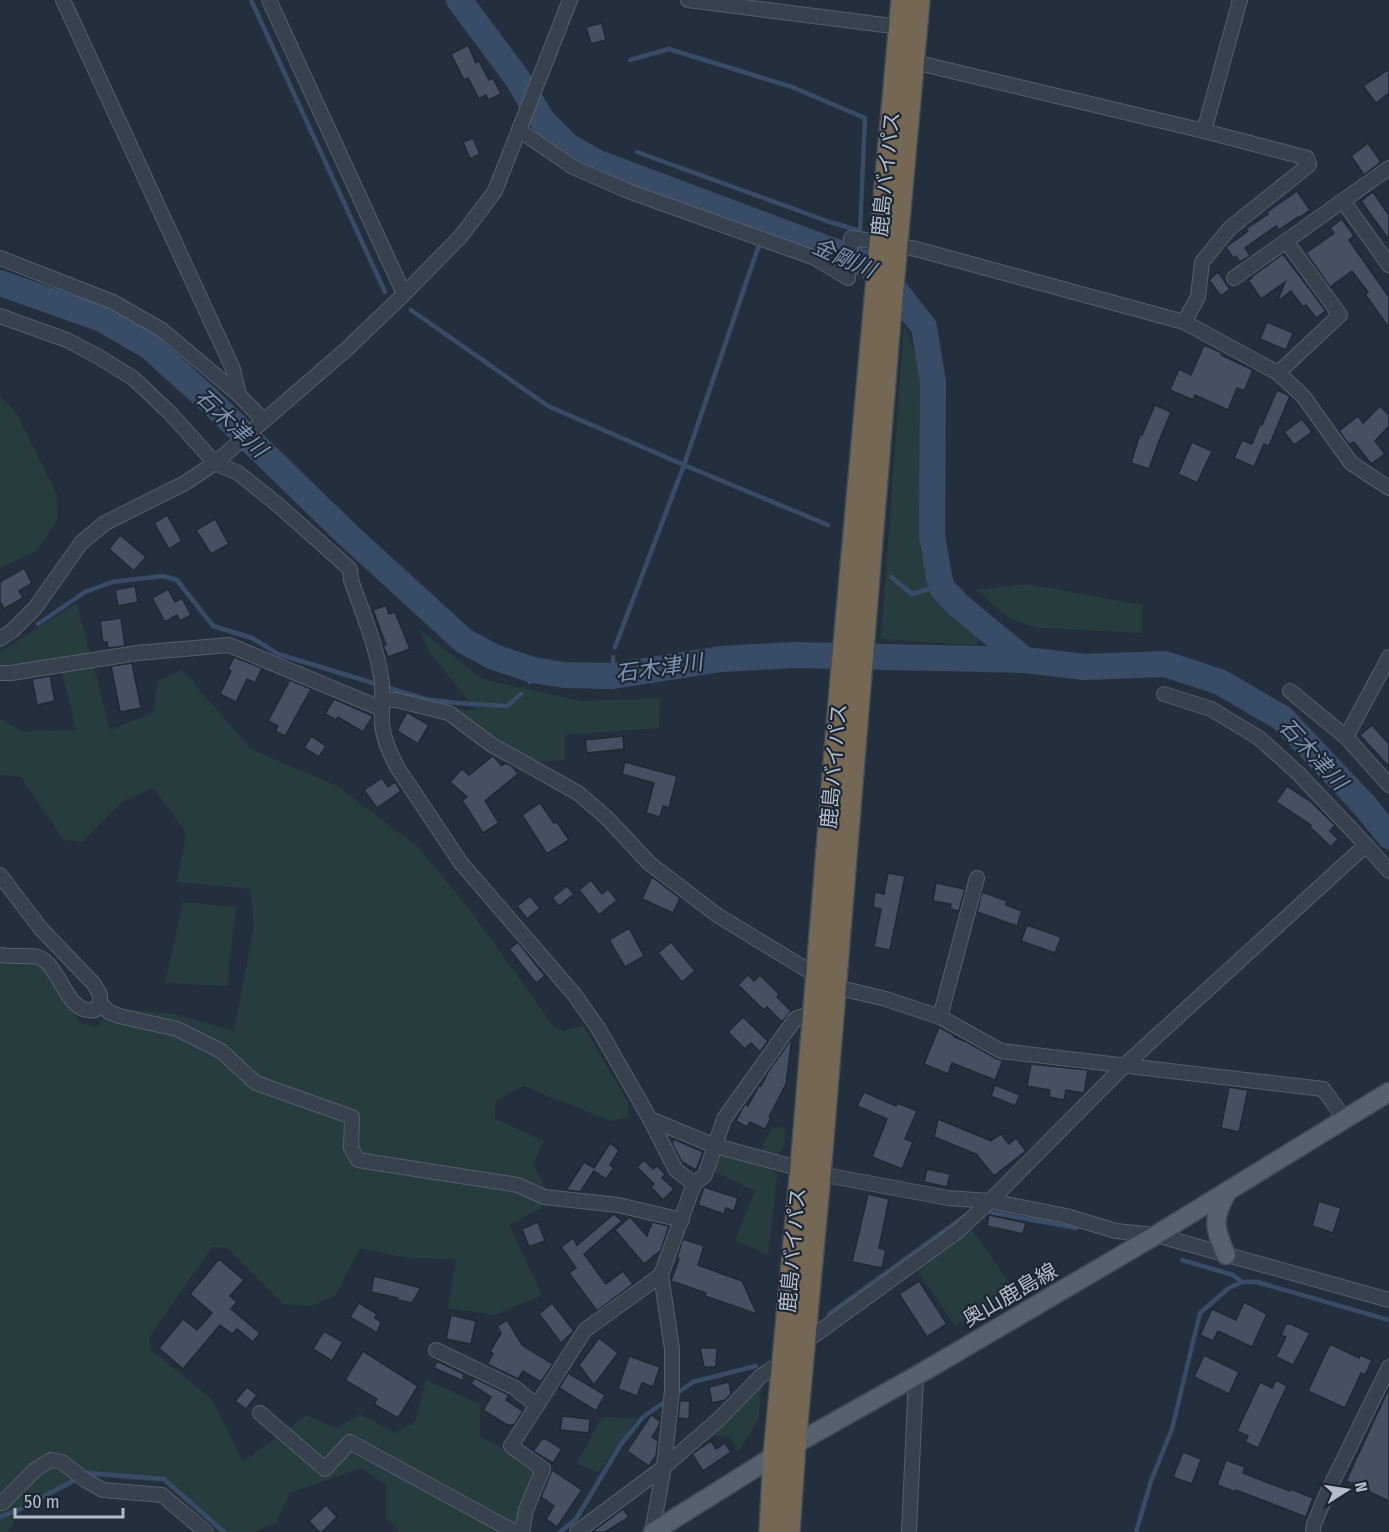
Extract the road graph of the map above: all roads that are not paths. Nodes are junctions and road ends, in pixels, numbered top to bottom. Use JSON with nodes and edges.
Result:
{"nodes":[{"id":1,"x":63,"y":0,"type":"edge"},
{"id":2,"x":269,"y":0,"type":"edge"},
{"id":3,"x":570,"y":0,"type":"edge"},
{"id":4,"x":688,"y":0,"type":"edge"},
{"id":5,"x":902,"y":0,"type":"edge"},
{"id":6,"x":919,"y":0,"type":"edge"},
{"id":7,"x":1240,"y":0,"type":"edge"},
{"id":8,"x":900,"y":27,"type":"junction"},
{"id":9,"x":914,"y":62,"type":"junction"},
{"id":10,"x":522,"y":123,"type":"junction"},
{"id":11,"x":1204,"y":131,"type":"junction"},
{"id":12,"x":1389,"y":168,"type":"edge"},
{"id":13,"x":1343,"y":201,"type":"junction"},
{"id":14,"x":1286,"y":241,"type":"junction"},
{"id":15,"x":885,"y":247,"type":"junction"},
{"id":16,"x":0,"y":258,"type":"edge"},
{"id":17,"x":1389,"y":265,"type":"edge"},
{"id":18,"x":1234,"y":278,"type":"dead end"},
{"id":19,"x":404,"y":294,"type":"junction"},
{"id":20,"x":0,"y":316,"type":"edge"},
{"id":21,"x":1184,"y":322,"type":"junction"},
{"id":22,"x":1278,"y":373,"type":"junction"},
{"id":23,"x":239,"y":395,"type":"junction"},
{"id":24,"x":262,"y":422,"type":"junction"},
{"id":25,"x":215,"y":463,"type":"junction"},
{"id":26,"x":1386,"y":480,"type":"edge"},
{"id":27,"x":856,"y":625,"type":"junction"},
{"id":28,"x":0,"y":639,"type":"edge"},
{"id":29,"x":1389,"y":657,"type":"edge"},
{"id":30,"x":0,"y":673,"type":"edge"},
{"id":31,"x":851,"y":680,"type":"junction"},
{"id":32,"x":1290,"y":691,"type":"dead end"},
{"id":33,"x":1164,"y":694,"type":"dead end"},
{"id":34,"x":382,"y":695,"type":"junction"},
{"id":35,"x":1346,"y":737,"type":"junction"},
{"id":36,"x":1389,"y":785,"type":"edge"},
{"id":37,"x":1366,"y":845,"type":"junction"},
{"id":38,"x":1389,"y":871,"type":"edge"},
{"id":39,"x":0,"y":875,"type":"edge"},
{"id":40,"x":977,"y":878,"type":"dead end"},
{"id":41,"x":0,"y":955,"type":"edge"},
{"id":42,"x":817,"y":977,"type":"junction"},
{"id":43,"x":836,"y":987,"type":"junction"},
{"id":44,"x":100,"y":1003,"type":"junction"},
{"id":45,"x":814,"y":1012,"type":"junction"},
{"id":46,"x":940,"y":1017,"type":"junction"},
{"id":47,"x":1125,"y":1065,"type":"junction"},
{"id":48,"x":1389,"y":1092,"type":"edge"},
{"id":49,"x":650,"y":1119,"type":"junction"},
{"id":50,"x":1346,"y":1119,"type":"junction"},
{"id":51,"x":715,"y":1146,"type":"junction"},
{"id":52,"x":811,"y":1171,"type":"junction"},
{"id":53,"x":694,"y":1184,"type":"junction"},
{"id":54,"x":1227,"y":1192,"type":"junction"},
{"id":55,"x":984,"y":1207,"type":"junction"},
{"id":56,"x":682,"y":1220,"type":"junction"},
{"id":57,"x":1156,"y":1235,"type":"junction"},
{"id":58,"x":1226,"y":1255,"type":"junction"},
{"id":59,"x":661,"y":1275,"type":"junction"},
{"id":60,"x":1389,"y":1300,"type":"edge"},
{"id":61,"x":805,"y":1342,"type":"junction"},
{"id":62,"x":436,"y":1350,"type":"dead end"},
{"id":63,"x":783,"y":1361,"type":"junction"},
{"id":64,"x":1389,"y":1367,"type":"edge"},
{"id":65,"x":916,"y":1376,"type":"junction"},
{"id":66,"x":537,"y":1406,"type":"junction"},
{"id":67,"x":260,"y":1413,"type":"dead end"},
{"id":68,"x":795,"y":1444,"type":"junction"},
{"id":69,"x":774,"y":1456,"type":"junction"},
{"id":70,"x":664,"y":1467,"type":"junction"},
{"id":71,"x":0,"y":1503,"type":"edge"},
{"id":72,"x":206,"y":1532,"type":"edge"},
{"id":73,"x":515,"y":1532,"type":"edge"},
{"id":74,"x":522,"y":1532,"type":"edge"},
{"id":75,"x":577,"y":1532,"type":"edge"},
{"id":76,"x":652,"y":1532,"type":"edge"},
{"id":77,"x":770,"y":1532,"type":"edge"},
{"id":78,"x":789,"y":1532,"type":"edge"},
{"id":79,"x":909,"y":1532,"type":"edge"},
{"id":80,"x":1313,"y":1532,"type":"edge"}],
"edges":[{"from":1,"to":23,"type":"street"},
{"from":2,"to":19,"type":"street"},
{"from":3,"to":10,"type":"street"},
{"from":4,"to":8,"type":"street"},
{"from":5,"to":8,"type":"highway","name":"鹿島バイパス"},
{"from":6,"to":9,"type":"highway","name":"鹿島バイパス"},
{"from":7,"to":11,"type":"street"},
{"from":8,"to":15,"type":"highway","name":"鹿島バイパス"},
{"from":9,"to":11,"type":"street"},
{"from":9,"to":15,"type":"highway","name":"鹿島バイパス"},
{"from":10,"to":15,"type":"street"},
{"from":10,"to":19,"type":"street"},
{"from":11,"to":21,"type":"street"},
{"from":12,"to":13,"type":"street"},
{"from":13,"to":14,"type":"street"},
{"from":13,"to":17,"type":"street"},
{"from":14,"to":18,"type":"street"},
{"from":14,"to":22,"type":"street"},
{"from":15,"to":21,"type":"street"},
{"from":15,"to":27,"type":"highway","name":"鹿島バイパス"},
{"from":15,"to":27,"type":"highway","name":"鹿島バイパス"},
{"from":16,"to":23,"type":"street"},
{"from":19,"to":24,"type":"street"},
{"from":20,"to":25,"type":"street"},
{"from":21,"to":22,"type":"street"},
{"from":22,"to":26,"type":"street"},
{"from":23,"to":24,"type":"street"},
{"from":24,"to":25,"type":"street"},
{"from":25,"to":28,"type":"street"},
{"from":25,"to":34,"type":"street"},
{"from":27,"to":31,"type":"highway","name":"鹿島バイパス"},
{"from":29,"to":35,"type":"street"},
{"from":30,"to":34,"type":"street"},
{"from":31,"to":42,"type":"highway","name":"鹿島バイパス"},
{"from":31,"to":43,"type":"highway","name":"鹿島バイパス"},
{"from":32,"to":35,"type":"street"},
{"from":33,"to":37,"type":"street"},
{"from":34,"to":42,"type":"street"},
{"from":34,"to":49,"type":"street"},
{"from":35,"to":36,"type":"street"},
{"from":37,"to":38,"type":"street"},
{"from":37,"to":47,"type":"street"},
{"from":39,"to":44,"type":"street"},
{"from":40,"to":46,"type":"street"},
{"from":41,"to":44,"type":"street"},
{"from":42,"to":45,"type":"highway","name":"鹿島バイパス"},
{"from":43,"to":46,"type":"street"},
{"from":43,"to":52,"type":"highway","name":"鹿島バイパス"},
{"from":44,"to":56,"type":"street"},
{"from":45,"to":51,"type":"street"},
{"from":45,"to":52,"type":"highway","name":"鹿島バイパス"},
{"from":46,"to":47,"type":"street"},
{"from":47,"to":50,"type":"street"},
{"from":47,"to":55,"type":"street"},
{"from":48,"to":50,"type":"main road","name":"奥山鹿島線"},
{"from":49,"to":51,"type":"street"},
{"from":49,"to":53,"type":"street"},
{"from":50,"to":54,"type":"main road","name":"奥山鹿島線"},
{"from":51,"to":52,"type":"street"},
{"from":51,"to":53,"type":"street"},
{"from":52,"to":55,"type":"street"},
{"from":52,"to":61,"type":"highway","name":"鹿島バイパス"},
{"from":52,"to":63,"type":"highway","name":"鹿島バイパス"},
{"from":53,"to":56,"type":"street"},
{"from":54,"to":57,"type":"main road","name":"奥山鹿島線"},
{"from":54,"to":58,"type":"main road"},
{"from":55,"to":57,"type":"street"},
{"from":55,"to":61,"type":"street"},
{"from":56,"to":59,"type":"street"},
{"from":57,"to":58,"type":"street"},
{"from":57,"to":65,"type":"main road","name":"奥山鹿島線"},
{"from":58,"to":60,"type":"street"},
{"from":59,"to":66,"type":"street"},
{"from":59,"to":70,"type":"street"},
{"from":61,"to":68,"type":"highway","name":"鹿島バイパス"},
{"from":62,"to":66,"type":"street"},
{"from":63,"to":69,"type":"highway","name":"鹿島バイパス"},
{"from":63,"to":70,"type":"street"},
{"from":64,"to":80,"type":"street"},
{"from":65,"to":68,"type":"main road","name":"奥山鹿島線"},
{"from":65,"to":79,"type":"street"},
{"from":66,"to":74,"type":"street"},
{"from":67,"to":73,"type":"street"},
{"from":68,"to":69,"type":"main road","name":"奥山鹿島線"},
{"from":68,"to":78,"type":"highway","name":"鹿島バイパス"},
{"from":69,"to":76,"type":"main road","name":"奥山鹿島線"},
{"from":69,"to":77,"type":"highway","name":"鹿島バイパス"},
{"from":70,"to":75,"type":"street"},
{"from":70,"to":76,"type":"street"},
{"from":71,"to":72,"type":"street"}]}
